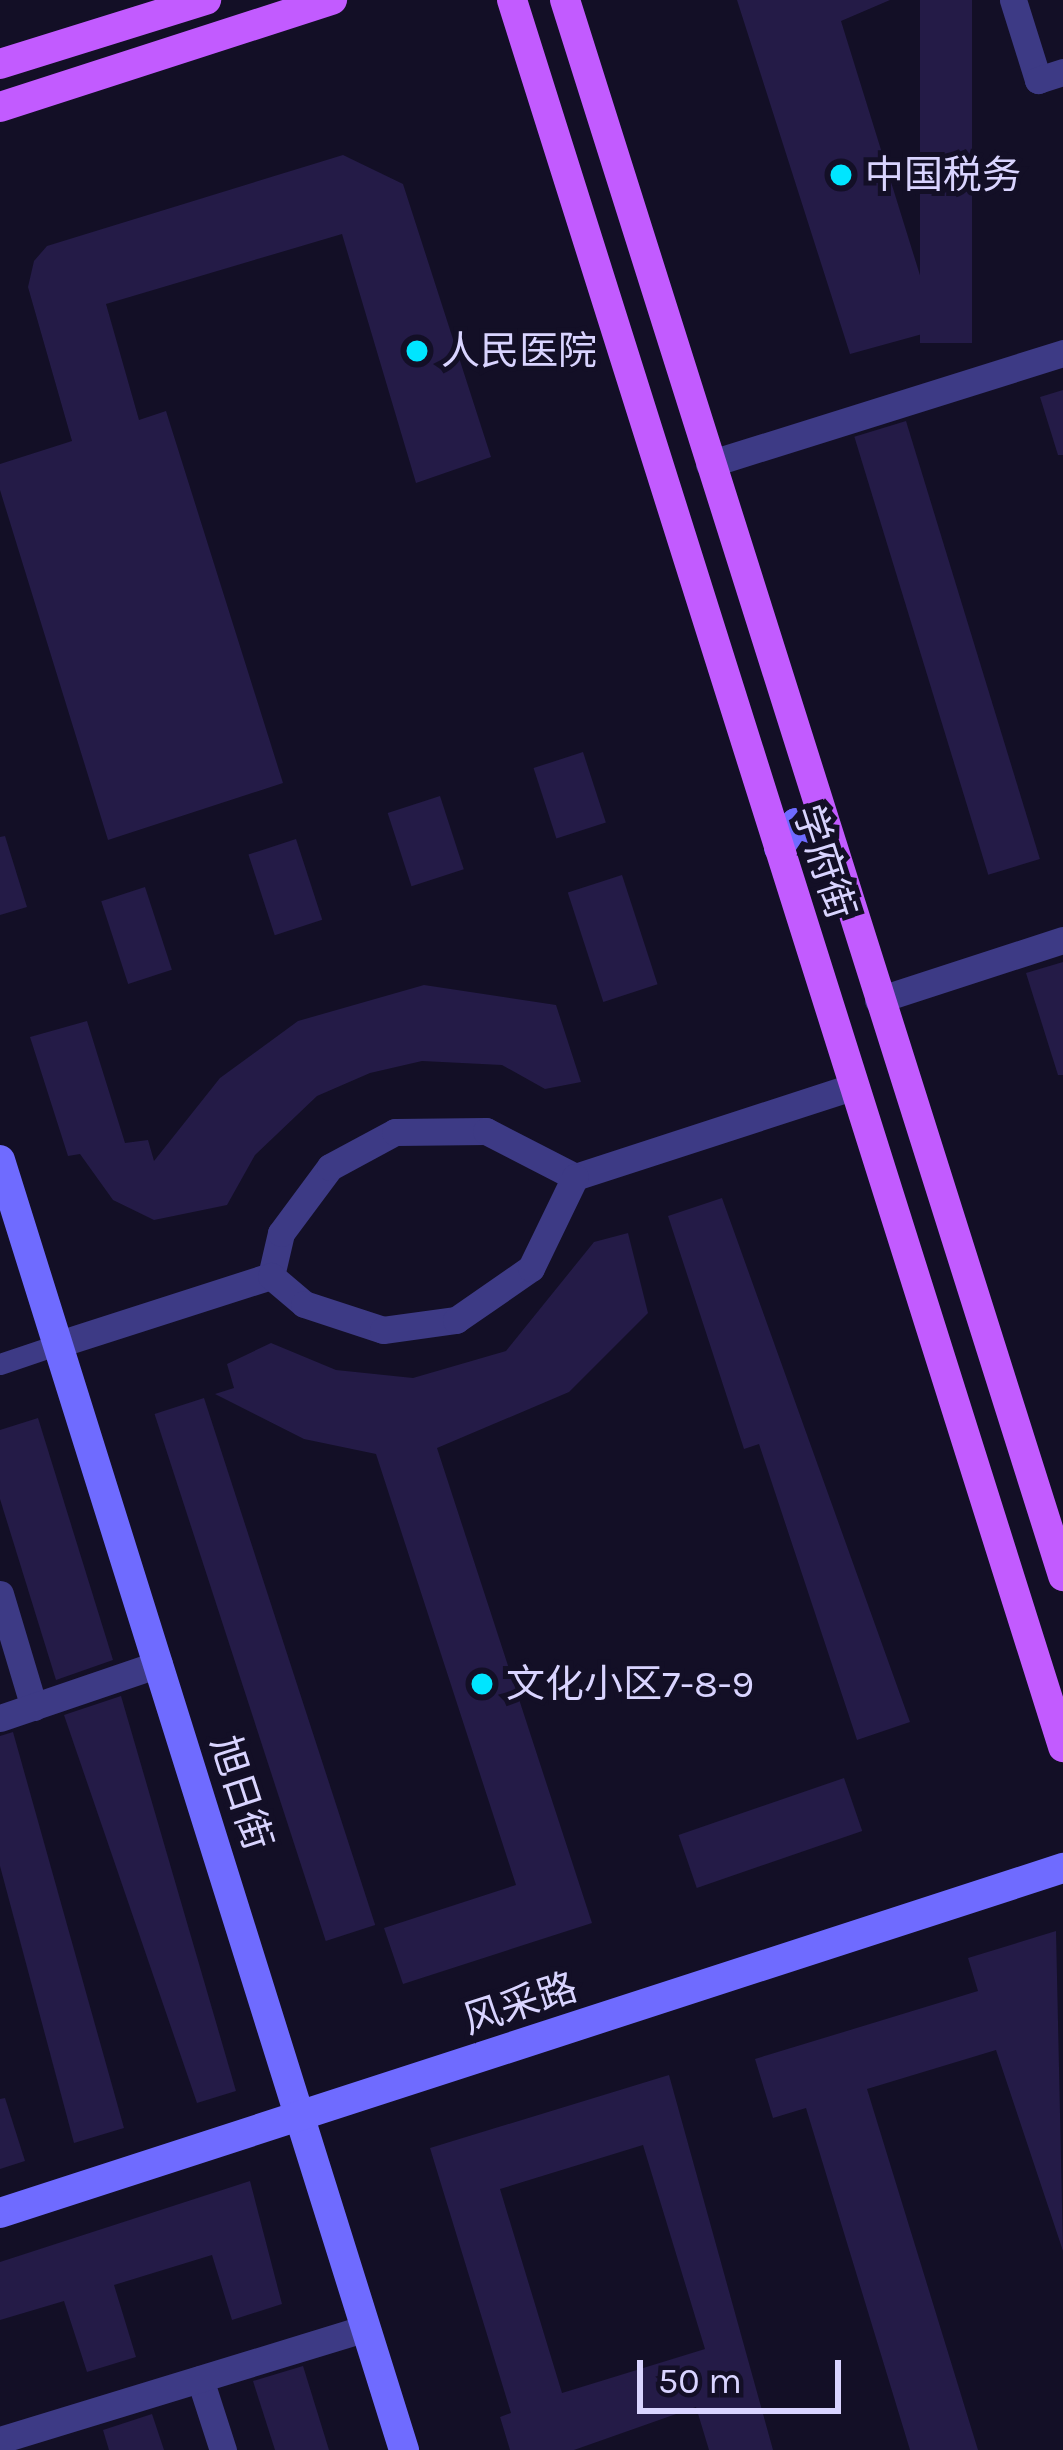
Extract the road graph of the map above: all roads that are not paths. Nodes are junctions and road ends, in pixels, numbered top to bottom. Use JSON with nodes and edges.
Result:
{"nodes":[{"id":1,"x":206,"y":0,"type":"edge"},
{"id":2,"x":332,"y":0,"type":"edge"},
{"id":3,"x":512,"y":0,"type":"edge"},
{"id":4,"x":565,"y":0,"type":"edge"},
{"id":5,"x":1013,"y":0,"type":"edge"},
{"id":6,"x":0,"y":64,"type":"edge"},
{"id":7,"x":1063,"y":72,"type":"edge"},
{"id":8,"x":0,"y":107,"type":"edge"},
{"id":9,"x":1063,"y":353,"type":"edge"},
{"id":10,"x":709,"y":464,"type":"junction"},
{"id":11,"x":825,"y":833,"type":"junction"},
{"id":12,"x":778,"y":848,"type":"junction"},
{"id":13,"x":1063,"y":940,"type":"edge"},
{"id":14,"x":878,"y":1000,"type":"junction"},
{"id":15,"x":855,"y":1086,"type":"junction"},
{"id":16,"x":0,"y":1160,"type":"edge"},
{"id":17,"x":575,"y":1178,"type":"junction"},
{"id":18,"x":271,"y":1276,"type":"junction"},
{"id":19,"x":59,"y":1344,"type":"junction"},
{"id":20,"x":0,"y":1364,"type":"edge"},
{"id":21,"x":1052,"y":1502,"type":"edge"},
{"id":22,"x":1063,"y":1576,"type":"edge"},
{"id":23,"x":0,"y":1594,"type":"edge"},
{"id":24,"x":159,"y":1664,"type":"junction"},
{"id":25,"x":34,"y":1707,"type":"junction"},
{"id":26,"x":0,"y":1718,"type":"edge"},
{"id":27,"x":1063,"y":1747,"type":"edge"},
{"id":28,"x":1063,"y":1868,"type":"edge"},
{"id":29,"x":302,"y":2116,"type":"junction"},
{"id":30,"x":0,"y":2213,"type":"edge"},
{"id":31,"x":366,"y":2328,"type":"junction"},
{"id":32,"x":200,"y":2379,"type":"junction"},
{"id":33,"x":0,"y":2440,"type":"edge"},
{"id":34,"x":223,"y":2450,"type":"edge"},
{"id":35,"x":404,"y":2450,"type":"edge"}],
"edges":[{"from":1,"to":6,"type":"main road"},
{"from":2,"to":8,"type":"main road"},
{"from":3,"to":12,"type":"main road","name":"学府街"},
{"from":4,"to":10,"type":"main road","name":"学府街"},
{"from":5,"to":7,"type":"street"},
{"from":9,"to":10,"type":"street"},
{"from":10,"to":11,"type":"main road","name":"学府街"},
{"from":11,"to":12,"type":"main road"},
{"from":11,"to":14,"type":"main road","name":"学府街"},
{"from":12,"to":15,"type":"main road","name":"学府街"},
{"from":13,"to":14,"type":"street"},
{"from":14,"to":21,"type":"main road","name":"学府街"},
{"from":15,"to":17,"type":"street"},
{"from":15,"to":27,"type":"main road","name":"学府街"},
{"from":16,"to":19,"type":"main road","name":"旭日街"},
{"from":17,"to":18,"type":"street"},
{"from":17,"to":18,"type":"street"},
{"from":18,"to":19,"type":"street"},
{"from":19,"to":20,"type":"street"},
{"from":19,"to":24,"type":"main road","name":"旭日街"},
{"from":21,"to":22,"type":"main road","name":"学府街"},
{"from":23,"to":25,"type":"street"},
{"from":24,"to":25,"type":"street"},
{"from":24,"to":29,"type":"main road","name":"旭日街"},
{"from":25,"to":26,"type":"street"},
{"from":28,"to":29,"type":"main road","name":"风采路"},
{"from":29,"to":30,"type":"main road","name":"风采路"},
{"from":29,"to":31,"type":"main road","name":"旭日街"},
{"from":31,"to":32,"type":"street"},
{"from":31,"to":35,"type":"main road","name":"旭日街"},
{"from":32,"to":33,"type":"street"},
{"from":32,"to":34,"type":"street"}]}
